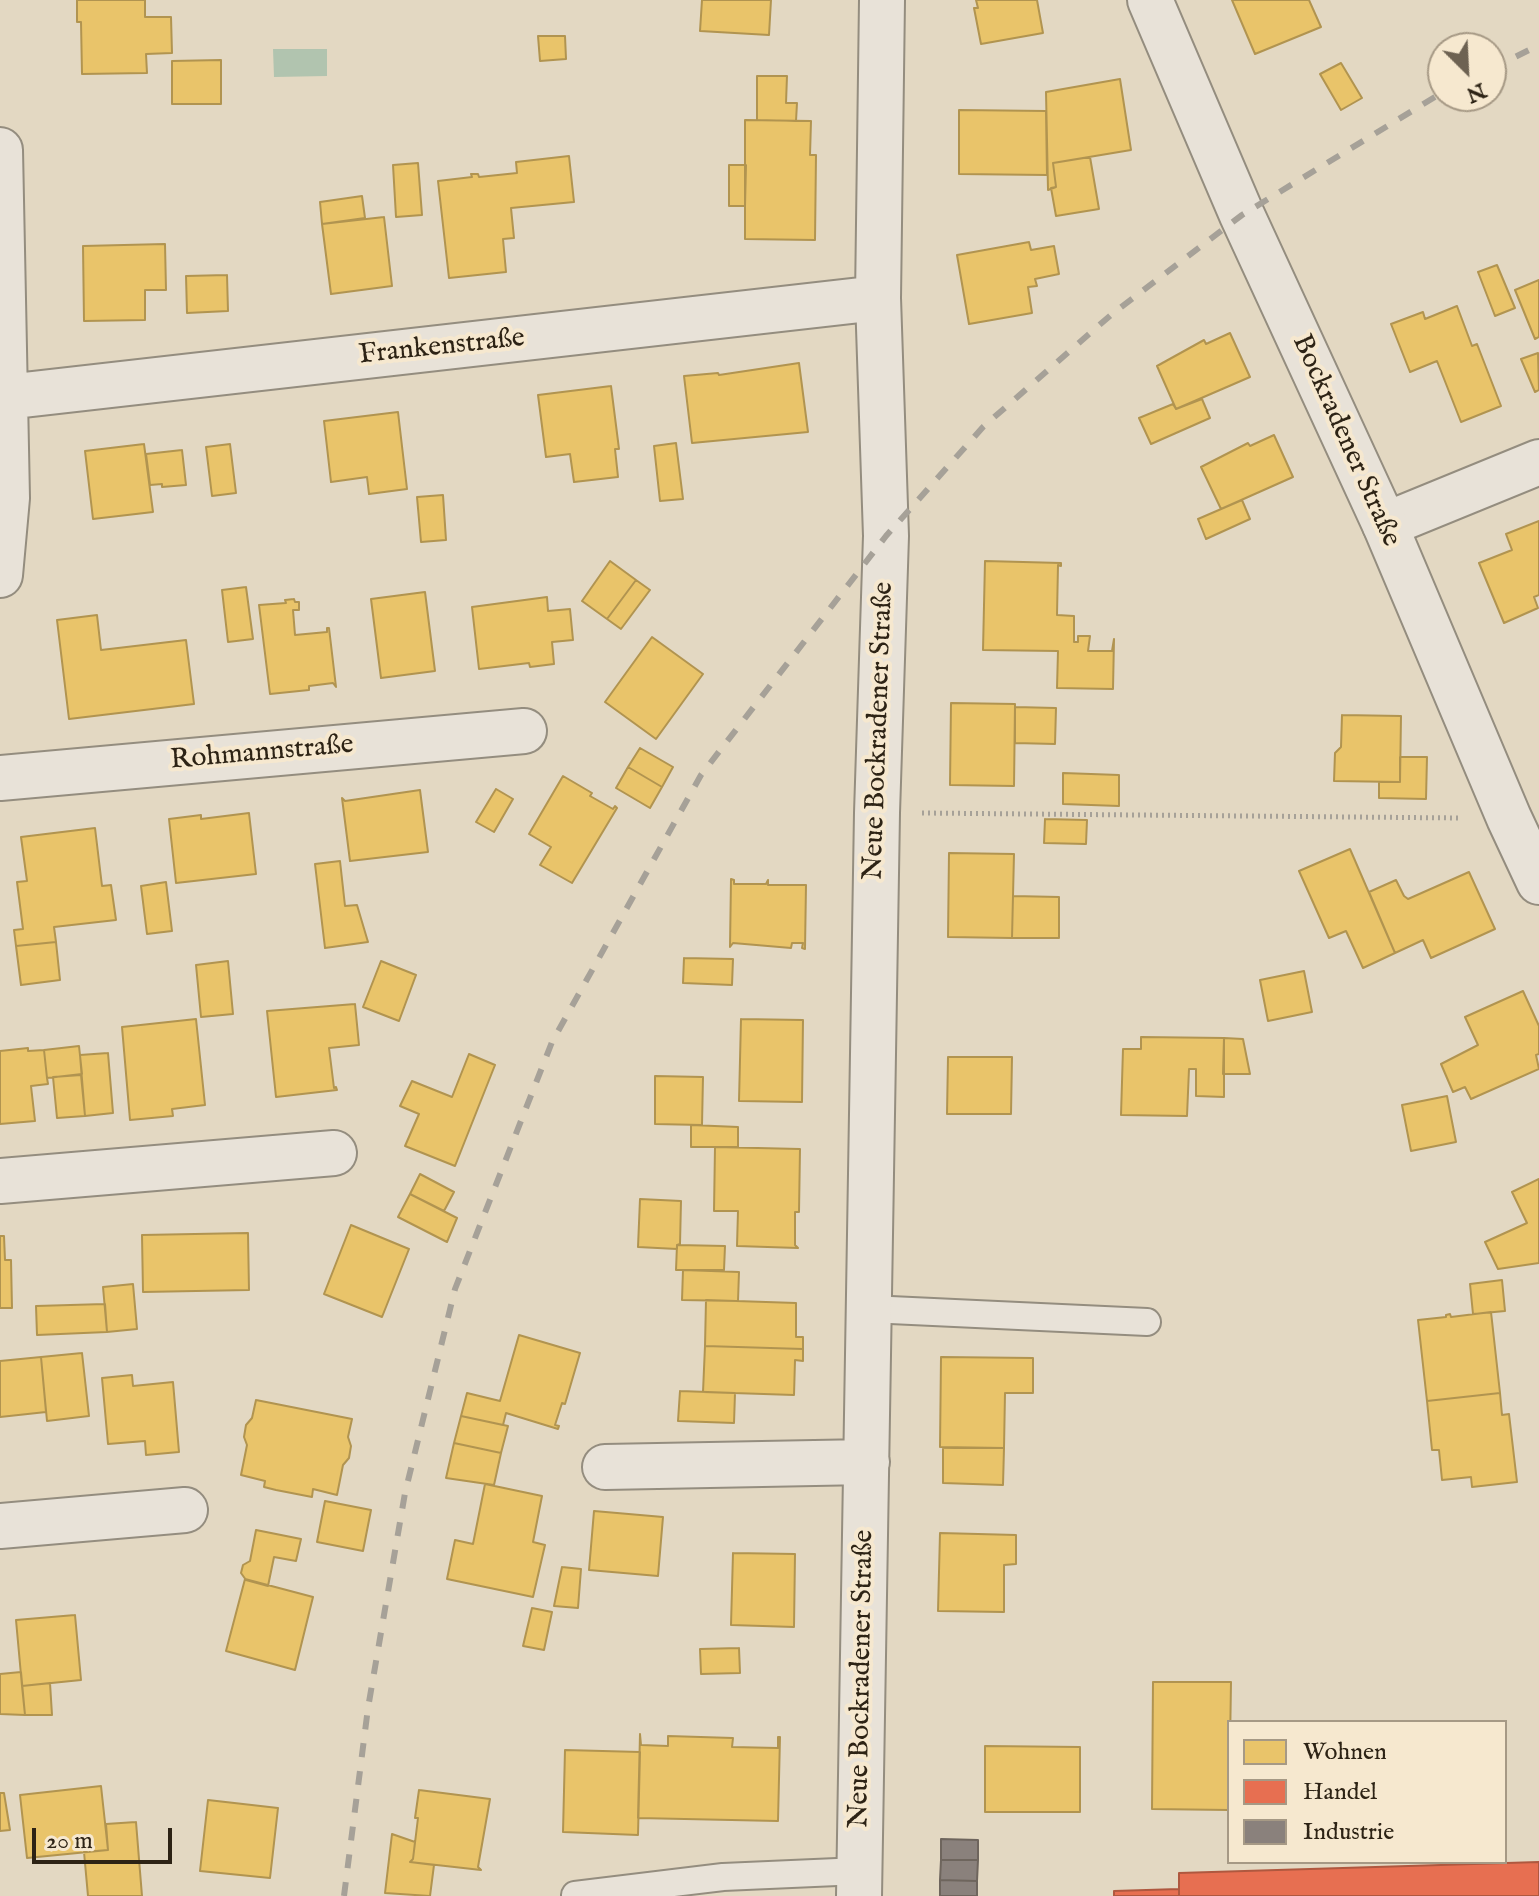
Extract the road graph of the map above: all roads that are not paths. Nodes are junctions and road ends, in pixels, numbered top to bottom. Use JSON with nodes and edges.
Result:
{"nodes":[{"id":1,"x":882,"y":0,"type":"edge"},
{"id":2,"x":1150,"y":0,"type":"edge"},
{"id":3,"x":0,"y":150,"type":"edge"},
{"id":4,"x":878,"y":298,"type":"junction"},
{"id":5,"x":6,"y":397,"type":"junction"},
{"id":6,"x":1539,"y":462,"type":"edge"},
{"id":7,"x":3,"y":498,"type":"edge"},
{"id":8,"x":1385,"y":525,"type":"junction"},
{"id":9,"x":0,"y":575,"type":"edge"},
{"id":10,"x":524,"y":731,"type":"dead end"},
{"id":11,"x":0,"y":778,"type":"edge"},
{"id":12,"x":1539,"y":882,"type":"edge"},
{"id":13,"x":334,"y":1153,"type":"dead end"},
{"id":14,"x":0,"y":1181,"type":"edge"},
{"id":15,"x":869,"y":1309,"type":"junction"},
{"id":16,"x":1147,"y":1322,"type":"dead end"},
{"id":17,"x":867,"y":1462,"type":"junction"},
{"id":18,"x":605,"y":1467,"type":"dead end"},
{"id":19,"x":185,"y":1510,"type":"dead end"},
{"id":20,"x":0,"y":1526,"type":"edge"},
{"id":21,"x":859,"y":1884,"type":"edge"},
{"id":22,"x":575,"y":1895,"type":"edge"}],
"edges":[{"from":1,"to":4,"type":"street","name":"Neue Bockradener Straße"},
{"from":2,"to":8,"type":"street","name":"Bockradener Straße"},
{"from":3,"to":5,"type":"street"},
{"from":4,"to":5,"type":"street","name":"Frankenstraße"},
{"from":4,"to":15,"type":"street","name":"Neue Bockradener Straße"},
{"from":5,"to":7,"type":"street"},
{"from":6,"to":8,"type":"street"},
{"from":7,"to":9,"type":"street"},
{"from":8,"to":12,"type":"street","name":"Bockradener Straße"},
{"from":10,"to":11,"type":"street","name":"Rohmannstraße"},
{"from":13,"to":14,"type":"street"},
{"from":15,"to":16,"type":"lane"},
{"from":15,"to":17,"type":"street","name":"Neue Bockradener Straße"},
{"from":17,"to":18,"type":"street"},
{"from":17,"to":21,"type":"street","name":"Neue Bockradener Straße"},
{"from":19,"to":20,"type":"street"},
{"from":21,"to":22,"type":"lane"}]}
